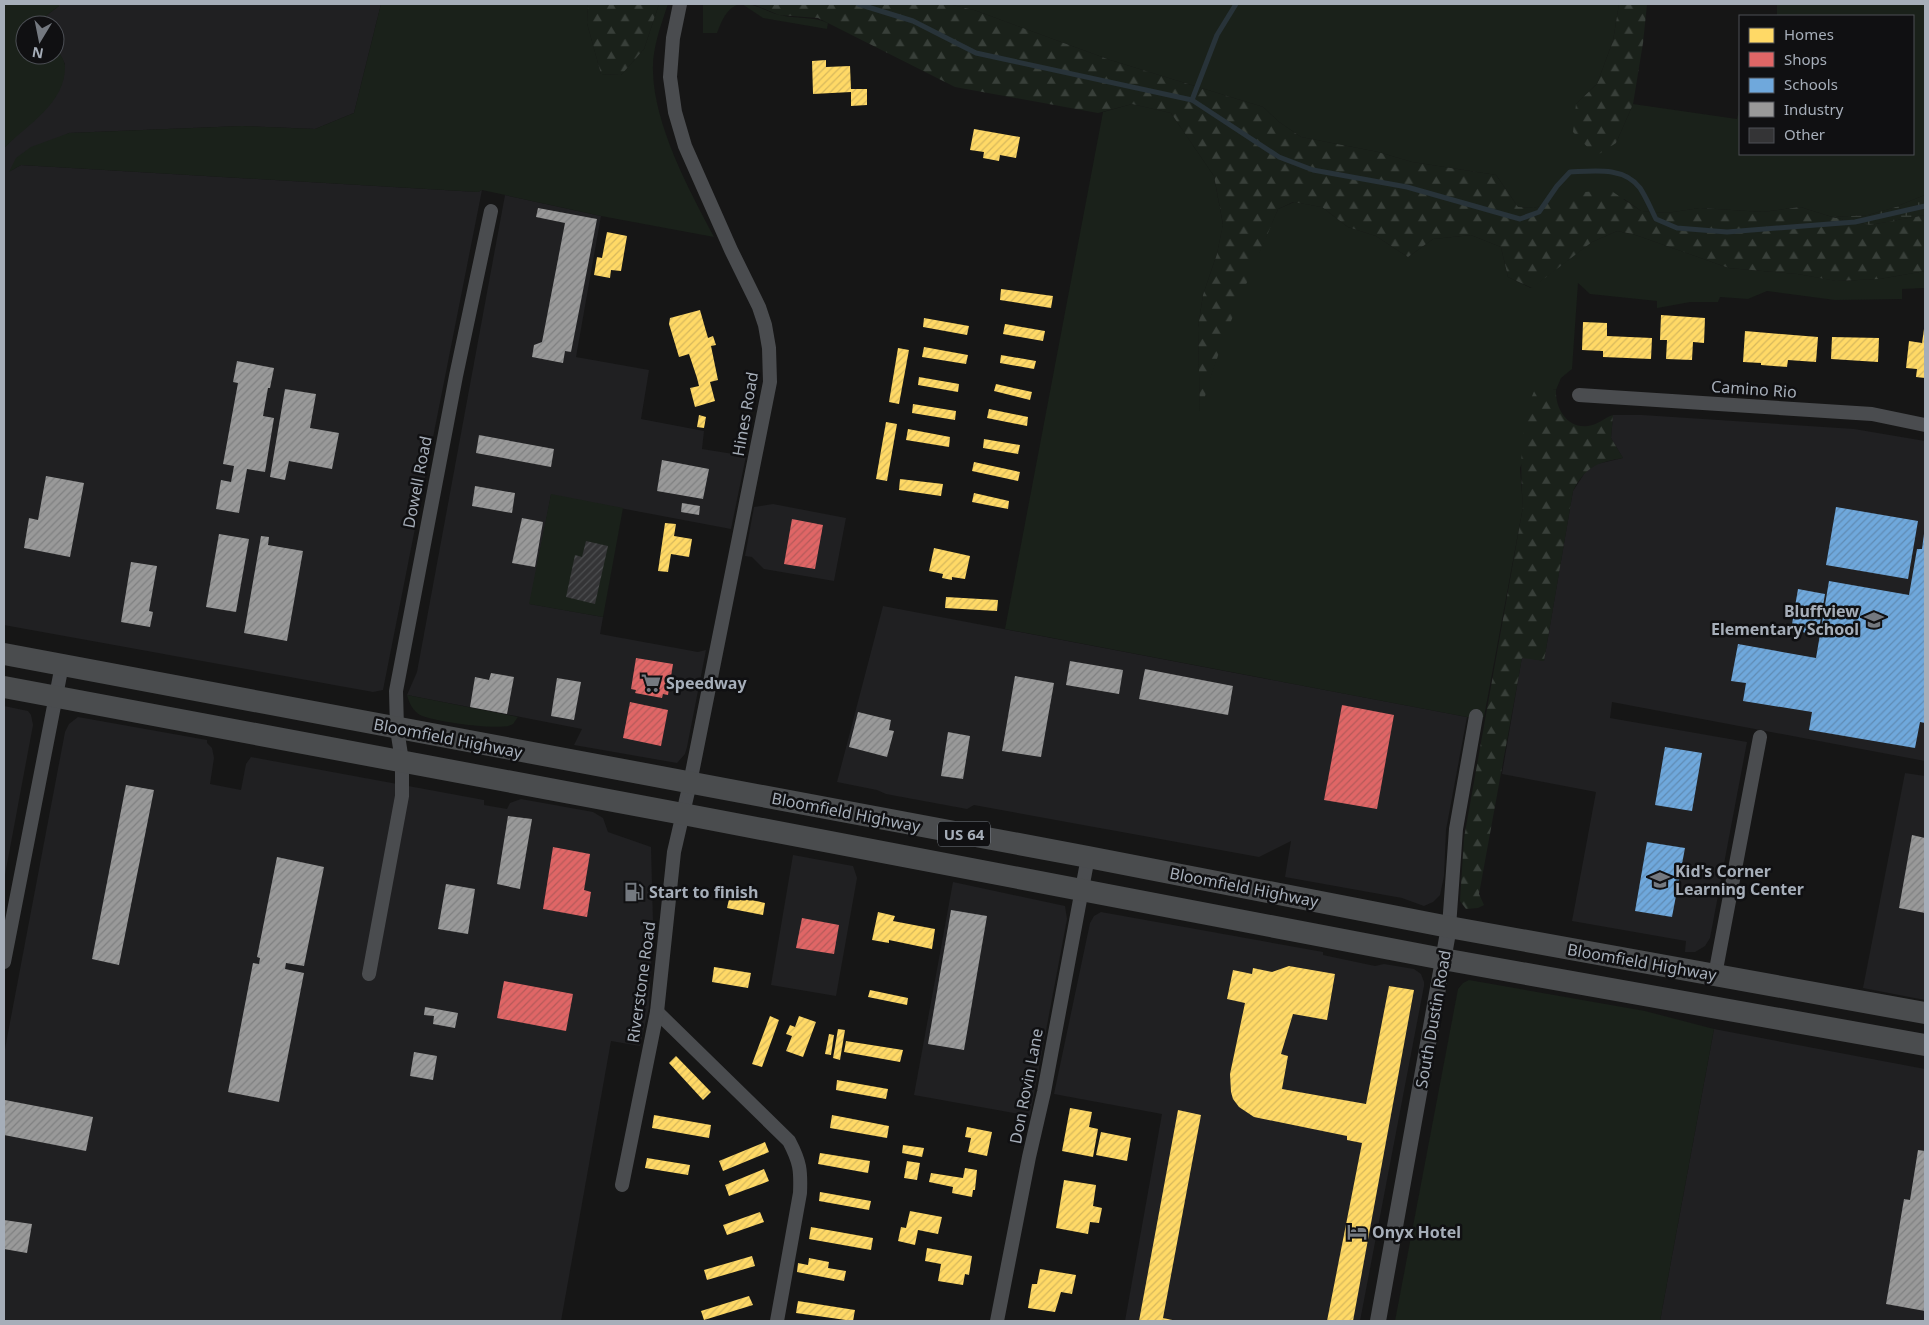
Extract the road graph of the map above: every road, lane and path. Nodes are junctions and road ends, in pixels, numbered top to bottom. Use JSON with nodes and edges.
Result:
{"nodes":[{"id":1,"x":680,"y":4,"type":"edge"},
{"id":2,"x":491,"y":211,"type":"dead end"},
{"id":3,"x":1579,"y":395,"type":"dead end"},
{"id":4,"x":1925,"y":425,"type":"edge"},
{"id":5,"x":4,"y":654,"type":"edge"},
{"id":6,"x":62,"y":665,"type":"junction"},
{"id":7,"x":4,"y":687,"type":"edge"},
{"id":8,"x":56,"y":696,"type":"junction"},
{"id":9,"x":1476,"y":716,"type":"dead end"},
{"id":10,"x":397,"y":729,"type":"junction"},
{"id":11,"x":1760,"y":737,"type":"dead end"},
{"id":12,"x":402,"y":761,"type":"junction"},
{"id":13,"x":690,"y":783,"type":"junction"},
{"id":14,"x":683,"y":814,"type":"junction"},
{"id":15,"x":1088,"y":857,"type":"junction"},
{"id":16,"x":1081,"y":890,"type":"junction"},
{"id":17,"x":1449,"y":927,"type":"junction"},
{"id":18,"x":1443,"y":959,"type":"junction"},
{"id":19,"x":4,"y":962,"type":"edge"},
{"id":20,"x":369,"y":974,"type":"dead end"},
{"id":21,"x":1715,"y":975,"type":"junction"},
{"id":22,"x":658,"y":1012,"type":"junction"},
{"id":23,"x":1925,"y":1014,"type":"edge"},
{"id":24,"x":1925,"y":1045,"type":"edge"},
{"id":25,"x":622,"y":1185,"type":"dead end"},
{"id":26,"x":776,"y":1321,"type":"edge"},
{"id":27,"x":997,"y":1321,"type":"edge"},
{"id":28,"x":1378,"y":1321,"type":"edge"}],
"edges":[{"from":1,"to":13,"type":"street","name":"Hines Road"},
{"from":2,"to":10,"type":"street","name":"Dowell Road"},
{"from":3,"to":4,"type":"street","name":"Camino Rio"},
{"from":5,"to":6,"type":"highway","name":"Bloomfield Highway","number":"US 64"},
{"from":6,"to":8,"type":"street"},
{"from":6,"to":10,"type":"highway","name":"Bloomfield Highway","number":"US 64"},
{"from":7,"to":8,"type":"highway","name":"Bloomfield Highway","number":"US 64"},
{"from":8,"to":12,"type":"highway","name":"Bloomfield Highway","number":"US 64"},
{"from":8,"to":19,"type":"street"},
{"from":9,"to":17,"type":"street","name":"South Dustin Road"},
{"from":10,"to":12,"type":"street","name":"Dowell Road"},
{"from":10,"to":13,"type":"highway","name":"Bloomfield Highway","number":"US 64"},
{"from":11,"to":21,"type":"street"},
{"from":12,"to":14,"type":"highway","name":"Bloomfield Highway","number":"US 64"},
{"from":12,"to":20,"type":"street"},
{"from":13,"to":14,"type":"street","name":"Riverstone Road"},
{"from":13,"to":15,"type":"highway","name":"Bloomfield Highway","number":"US 64"},
{"from":14,"to":16,"type":"highway","name":"Bloomfield Highway","number":"US 64"},
{"from":14,"to":22,"type":"street","name":"Riverstone Road"},
{"from":15,"to":16,"type":"street","name":"Don Rovin Lane"},
{"from":15,"to":17,"type":"highway","name":"Bloomfield Highway","number":"US 64"},
{"from":16,"to":18,"type":"highway","name":"Bloomfield Highway","number":"US 64"},
{"from":16,"to":27,"type":"street","name":"Don Rovin Lane"},
{"from":17,"to":18,"type":"street","name":"South Dustin Road"},
{"from":17,"to":21,"type":"highway","name":"Bloomfield Highway","number":"US 64"},
{"from":18,"to":24,"type":"highway","name":"Bloomfield Highway","number":"US 64"},
{"from":18,"to":28,"type":"street","name":"South Dustin Road"},
{"from":21,"to":23,"type":"highway","name":"Bloomfield Highway","number":"US 64"},
{"from":22,"to":25,"type":"street","name":"Riverstone Road"},
{"from":22,"to":26,"type":"street"}]}
